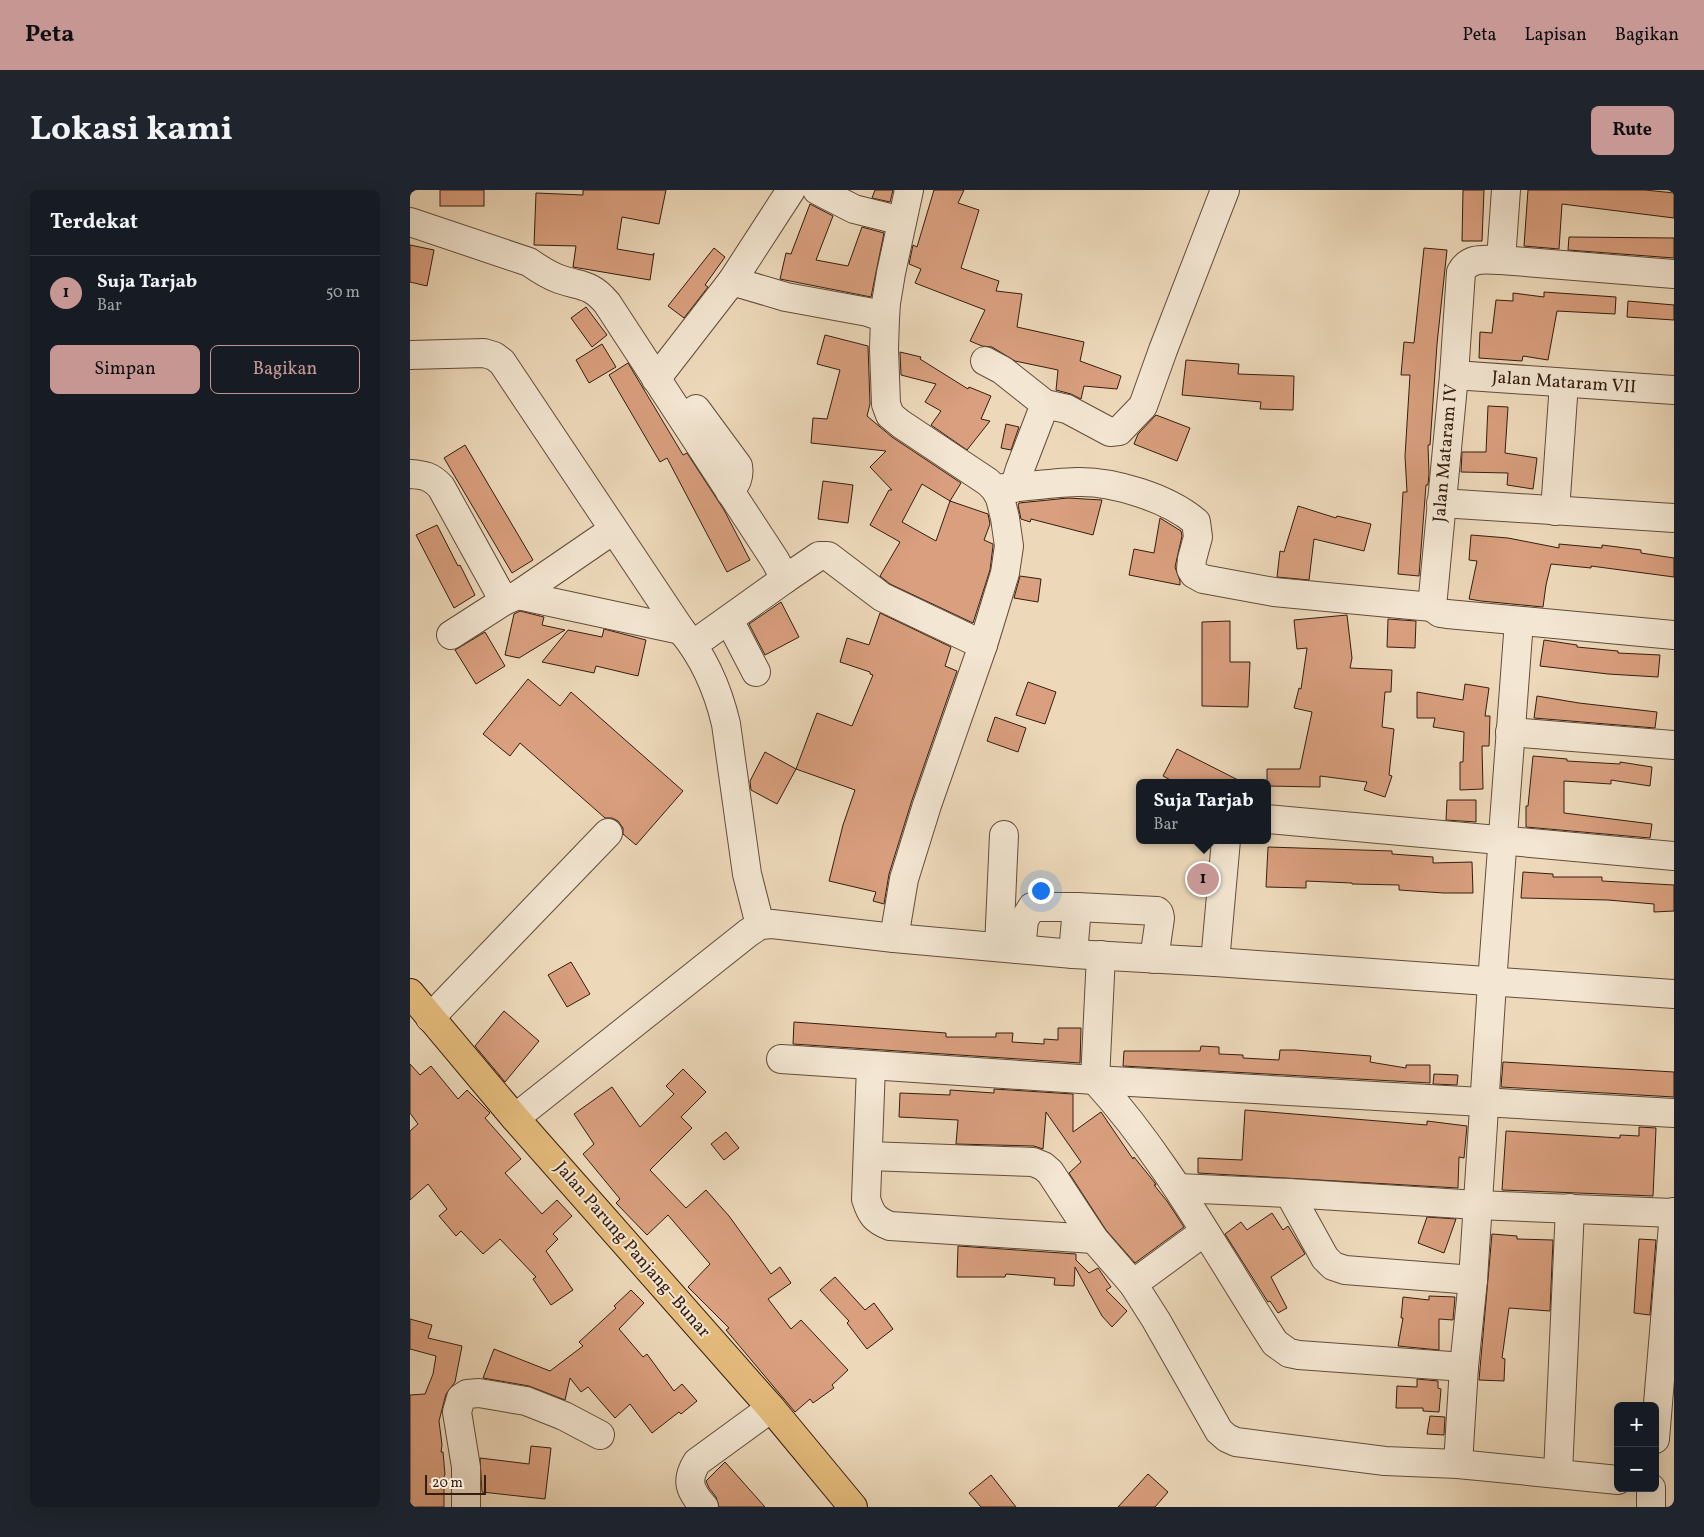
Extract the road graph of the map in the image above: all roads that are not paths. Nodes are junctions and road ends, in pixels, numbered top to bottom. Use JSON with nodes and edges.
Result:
{"nodes":[{"id":1,"x":790,"y":190,"type":"edge"},
{"id":2,"x":818,"y":190,"type":"edge"},
{"id":3,"x":909,"y":190,"type":"edge"},
{"id":4,"x":1226,"y":190,"type":"edge"},
{"id":5,"x":1506,"y":190,"type":"edge"},
{"id":6,"x":902,"y":221,"type":"junction"},
{"id":7,"x":410,"y":222,"type":"edge"},
{"id":8,"x":1501,"y":260,"type":"junction"},
{"id":9,"x":1674,"y":274,"type":"edge"},
{"id":10,"x":732,"y":281,"type":"junction"},
{"id":11,"x":885,"y":318,"type":"junction"},
{"id":12,"x":410,"y":357,"type":"edge"},
{"id":13,"x":985,"y":360,"type":"dead end"},
{"id":14,"x":661,"y":374,"type":"junction"},
{"id":15,"x":1454,"y":375,"type":"junction"},
{"id":16,"x":1564,"y":383,"type":"junction"},
{"id":17,"x":1674,"y":390,"type":"edge"},
{"id":18,"x":1045,"y":404,"type":"junction"},
{"id":19,"x":410,"y":474,"type":"edge"},
{"id":20,"x":1005,"y":489,"type":"junction"},
{"id":21,"x":1441,"y":503,"type":"junction"},
{"id":22,"x":1554,"y":511,"type":"junction"},
{"id":23,"x":1674,"y":518,"type":"edge"},
{"id":24,"x":613,"y":530,"type":"junction"},
{"id":25,"x":785,"y":579,"type":"junction"},
{"id":26,"x":511,"y":598,"type":"junction"},
{"id":27,"x":1432,"y":607,"type":"junction"},
{"id":28,"x":729,"y":620,"type":"junction"},
{"id":29,"x":1519,"y":621,"type":"junction"},
{"id":30,"x":451,"y":635,"type":"dead end"},
{"id":31,"x":1674,"y":635,"type":"edge"},
{"id":32,"x":688,"y":637,"type":"junction"},
{"id":33,"x":983,"y":645,"type":"junction"},
{"id":34,"x":756,"y":672,"type":"dead end"},
{"id":35,"x":1510,"y":732,"type":"junction"},
{"id":36,"x":1674,"y":745,"type":"edge"},
{"id":37,"x":1271,"y":819,"type":"edge"},
{"id":38,"x":608,"y":833,"type":"dead end"},
{"id":39,"x":1004,"y":835,"type":"dead end"},
{"id":40,"x":1503,"y":839,"type":"junction"},
{"id":41,"x":1226,"y":844,"type":"edge"},
{"id":42,"x":1674,"y":856,"type":"edge"},
{"id":43,"x":1077,"y":907,"type":"junction"},
{"id":44,"x":760,"y":925,"type":"junction"},
{"id":45,"x":894,"y":938,"type":"junction"},
{"id":46,"x":1010,"y":948,"type":"junction"},
{"id":47,"x":1073,"y":954,"type":"junction"},
{"id":48,"x":1101,"y":955,"type":"junction"},
{"id":49,"x":1154,"y":960,"type":"junction"},
{"id":50,"x":1214,"y":962,"type":"junction"},
{"id":51,"x":1492,"y":982,"type":"junction"},
{"id":52,"x":410,"y":993,"type":"edge"},
{"id":53,"x":1674,"y":994,"type":"edge"},
{"id":54,"x":430,"y":1018,"type":"junction"},
{"id":55,"x":781,"y":1059,"type":"dead end"},
{"id":56,"x":871,"y":1066,"type":"junction"},
{"id":57,"x":1095,"y":1080,"type":"junction"},
{"id":58,"x":1484,"y":1103,"type":"junction"},
{"id":59,"x":1674,"y":1113,"type":"edge"},
{"id":60,"x":515,"y":1118,"type":"junction"},
{"id":61,"x":868,"y":1156,"type":"junction"},
{"id":62,"x":1178,"y":1188,"type":"junction"},
{"id":63,"x":1289,"y":1193,"type":"junction"},
{"id":64,"x":1477,"y":1205,"type":"junction"},
{"id":65,"x":1570,"y":1208,"type":"junction"},
{"id":66,"x":1674,"y":1212,"type":"edge"},
{"id":67,"x":1204,"y":1232,"type":"junction"},
{"id":68,"x":1094,"y":1240,"type":"junction"},
{"id":69,"x":1473,"y":1280,"type":"junction"},
{"id":70,"x":1133,"y":1284,"type":"junction"},
{"id":71,"x":1464,"y":1367,"type":"junction"},
{"id":72,"x":1658,"y":1402,"type":"edge"},
{"id":73,"x":771,"y":1408,"type":"junction"},
{"id":74,"x":600,"y":1435,"type":"dead end"},
{"id":75,"x":1458,"y":1464,"type":"junction"},
{"id":76,"x":1558,"y":1473,"type":"junction"},
{"id":77,"x":1614,"y":1480,"type":"edge"},
{"id":78,"x":1652,"y":1492,"type":"edge"},
{"id":79,"x":466,"y":1507,"type":"edge"},
{"id":80,"x":704,"y":1507,"type":"edge"},
{"id":81,"x":853,"y":1507,"type":"edge"},
{"id":82,"x":1651,"y":1507,"type":"edge"}],
"edges":[{"from":1,"to":10,"type":"street"},
{"from":2,"to":6,"type":"street"},
{"from":3,"to":6,"type":"street"},
{"from":4,"to":18,"type":"street"},
{"from":5,"to":8,"type":"street"},
{"from":6,"to":11,"type":"street"},
{"from":7,"to":14,"type":"street"},
{"from":8,"to":9,"type":"street","name":"Jalan Mataram IV"},
{"from":8,"to":15,"type":"street","name":"Jalan Mataram IV"},
{"from":10,"to":11,"type":"street"},
{"from":10,"to":14,"type":"street"},
{"from":11,"to":20,"type":"street"},
{"from":12,"to":24,"type":"street"},
{"from":13,"to":18,"type":"street"},
{"from":14,"to":25,"type":"street"},
{"from":15,"to":16,"type":"street","name":"Jalan Mataram VII"},
{"from":15,"to":21,"type":"street","name":"Jalan Mataram IV"},
{"from":16,"to":17,"type":"street","name":"Jalan Mataram VII"},
{"from":16,"to":22,"type":"street"},
{"from":18,"to":20,"type":"street"},
{"from":19,"to":26,"type":"street"},
{"from":20,"to":27,"type":"street"},
{"from":20,"to":33,"type":"street"},
{"from":21,"to":22,"type":"street"},
{"from":21,"to":27,"type":"street","name":"Jalan Mataram IV"},
{"from":22,"to":23,"type":"street"},
{"from":24,"to":26,"type":"street"},
{"from":24,"to":32,"type":"street"},
{"from":25,"to":28,"type":"street"},
{"from":25,"to":33,"type":"street"},
{"from":26,"to":30,"type":"street"},
{"from":26,"to":32,"type":"street"},
{"from":27,"to":29,"type":"street"},
{"from":28,"to":32,"type":"street"},
{"from":28,"to":34,"type":"street"},
{"from":29,"to":31,"type":"street"},
{"from":29,"to":35,"type":"street"},
{"from":32,"to":44,"type":"street"},
{"from":33,"to":45,"type":"street"},
{"from":35,"to":36,"type":"street"},
{"from":35,"to":40,"type":"street"},
{"from":37,"to":40,"type":"street"},
{"from":38,"to":54,"type":"street"},
{"from":39,"to":46,"type":"street"},
{"from":40,"to":42,"type":"street"},
{"from":40,"to":51,"type":"street"},
{"from":41,"to":50,"type":"street"},
{"from":43,"to":46,"type":"street"},
{"from":43,"to":47,"type":"street"},
{"from":43,"to":49,"type":"street"},
{"from":44,"to":45,"type":"street"},
{"from":44,"to":60,"type":"street"},
{"from":45,"to":46,"type":"street"},
{"from":46,"to":47,"type":"street"},
{"from":47,"to":48,"type":"street"},
{"from":48,"to":49,"type":"street"},
{"from":48,"to":57,"type":"street"},
{"from":49,"to":50,"type":"street"},
{"from":50,"to":51,"type":"street"},
{"from":51,"to":53,"type":"street"},
{"from":51,"to":58,"type":"street"},
{"from":52,"to":54,"type":"main road","name":"Jalan Parung Panjang–Bunar"},
{"from":54,"to":60,"type":"main road","name":"Jalan Parung Panjang–Bunar"},
{"from":55,"to":56,"type":"street"},
{"from":56,"to":57,"type":"street"},
{"from":56,"to":61,"type":"street"},
{"from":57,"to":58,"type":"street"},
{"from":57,"to":62,"type":"street"},
{"from":58,"to":59,"type":"street"},
{"from":58,"to":64,"type":"street"},
{"from":60,"to":73,"type":"main road","name":"Jalan Parung Panjang–Bunar"},
{"from":61,"to":68,"type":"street"},
{"from":61,"to":68,"type":"street"},
{"from":62,"to":63,"type":"street"},
{"from":62,"to":67,"type":"street"},
{"from":63,"to":64,"type":"street"},
{"from":63,"to":69,"type":"street"},
{"from":64,"to":65,"type":"street"},
{"from":64,"to":69,"type":"street"},
{"from":65,"to":66,"type":"street"},
{"from":65,"to":76,"type":"street"},
{"from":66,"to":72,"type":"street"},
{"from":67,"to":70,"type":"street"},
{"from":67,"to":71,"type":"street"},
{"from":68,"to":70,"type":"street"},
{"from":69,"to":71,"type":"street"},
{"from":70,"to":75,"type":"street"},
{"from":71,"to":75,"type":"street"},
{"from":73,"to":80,"type":"street"},
{"from":73,"to":81,"type":"main road","name":"Jalan Parung Panjang–Bunar"},
{"from":74,"to":79,"type":"street"},
{"from":75,"to":76,"type":"street"},
{"from":76,"to":77,"type":"street"},
{"from":78,"to":82,"type":"street"}]}
